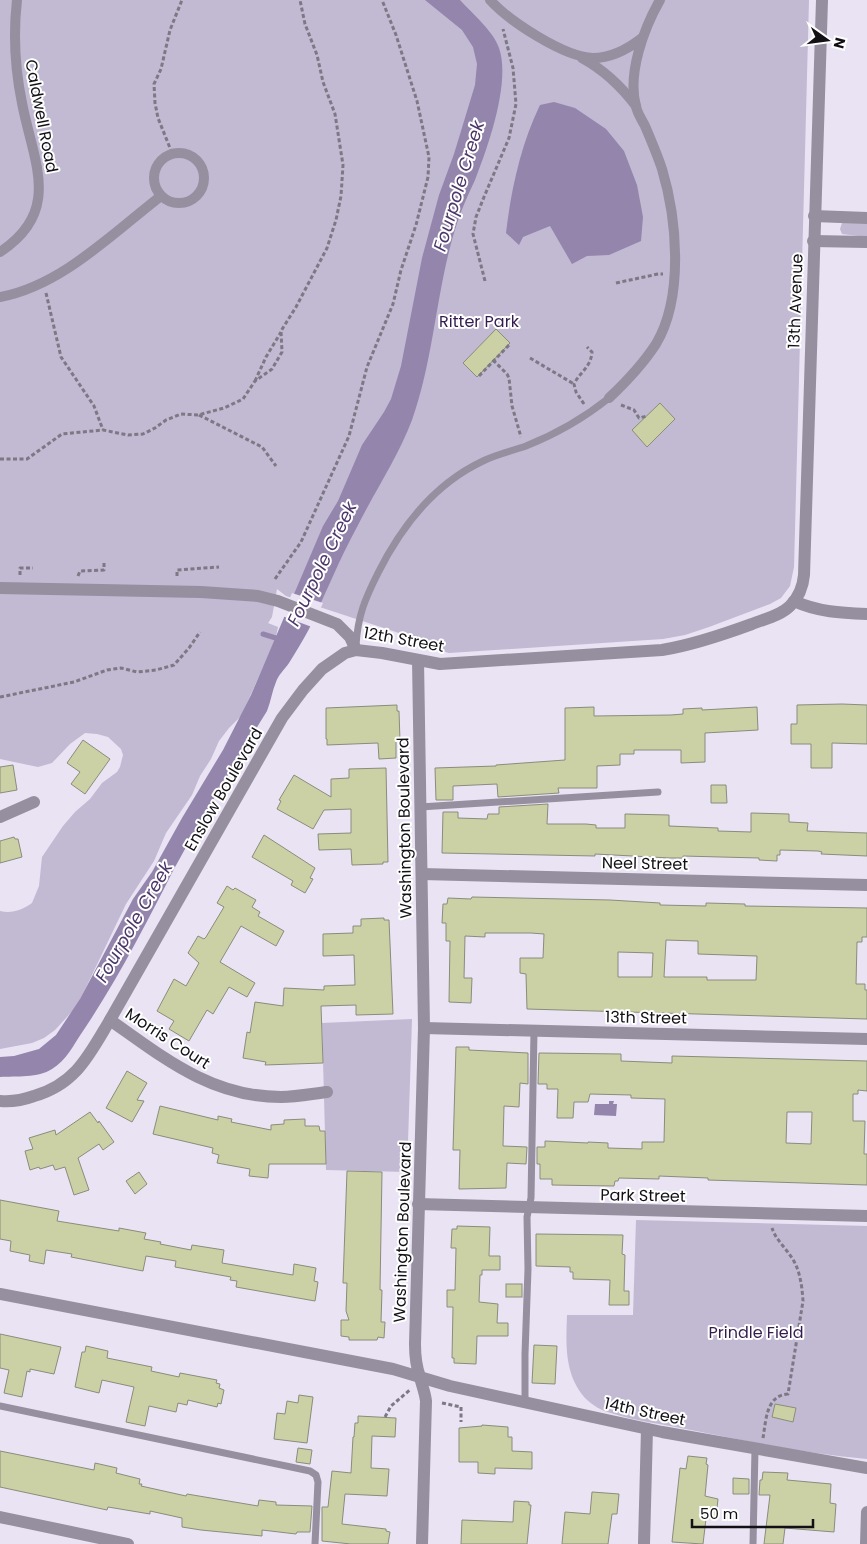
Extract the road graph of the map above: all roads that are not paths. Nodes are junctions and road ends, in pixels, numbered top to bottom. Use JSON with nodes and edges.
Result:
{"nodes":[{"id":1,"x":17,"y":0,"type":"edge"},
{"id":2,"x":490,"y":0,"type":"edge"},
{"id":3,"x":660,"y":0,"type":"edge"},
{"id":4,"x":822,"y":0,"type":"edge"},
{"id":5,"x":642,"y":38,"type":"junction"},
{"id":6,"x":579,"y":56,"type":"junction"},
{"id":7,"x":636,"y":106,"type":"junction"},
{"id":8,"x":161,"y":196,"type":"junction"},
{"id":9,"x":814,"y":216,"type":"junction"},
{"id":10,"x":867,"y":218,"type":"edge"},
{"id":11,"x":813,"y":241,"type":"junction"},
{"id":12,"x":867,"y":242,"type":"edge"},
{"id":13,"x":0,"y":252,"type":"edge"},
{"id":14,"x":0,"y":297,"type":"edge"},
{"id":15,"x":609,"y":398,"type":"joint"},
{"id":16,"x":0,"y":588,"type":"edge"},
{"id":17,"x":794,"y":601,"type":"junction"},
{"id":18,"x":867,"y":614,"type":"edge"},
{"id":19,"x":356,"y":650,"type":"junction"},
{"id":20,"x":418,"y":660,"type":"junction"},
{"id":21,"x":658,"y":792,"type":"dead end"},
{"id":22,"x":34,"y":802,"type":"dead end"},
{"id":23,"x":420,"y":807,"type":"junction"},
{"id":24,"x":0,"y":817,"type":"edge"},
{"id":25,"x":422,"y":874,"type":"junction"},
{"id":26,"x":867,"y":885,"type":"edge"},
{"id":27,"x":110,"y":1020,"type":"junction"},
{"id":28,"x":424,"y":1028,"type":"junction"},
{"id":29,"x":534,"y":1031,"type":"junction"},
{"id":30,"x":867,"y":1039,"type":"edge"},
{"id":31,"x":326,"y":1092,"type":"dead end"},
{"id":32,"x":0,"y":1101,"type":"edge"},
{"id":33,"x":418,"y":1204,"type":"junction"},
{"id":34,"x":528,"y":1208,"type":"junction"},
{"id":35,"x":867,"y":1216,"type":"edge"},
{"id":36,"x":0,"y":1294,"type":"edge"},
{"id":37,"x":419,"y":1376,"type":"junction"},
{"id":38,"x":525,"y":1402,"type":"junction"},
{"id":39,"x":0,"y":1406,"type":"edge"},
{"id":40,"x":647,"y":1429,"type":"junction"},
{"id":41,"x":755,"y":1450,"type":"junction"},
{"id":42,"x":867,"y":1468,"type":"edge"},
{"id":43,"x":867,"y":1512,"type":"edge"},
{"id":44,"x":0,"y":1517,"type":"edge"},
{"id":45,"x":128,"y":1544,"type":"edge"},
{"id":46,"x":315,"y":1544,"type":"edge"},
{"id":47,"x":422,"y":1544,"type":"edge"},
{"id":48,"x":644,"y":1544,"type":"edge"},
{"id":49,"x":753,"y":1544,"type":"edge"},
{"id":50,"x":866,"y":1544,"type":"edge"}],
"edges":[{"from":1,"to":13,"type":"street","name":"Caldwell Road"},
{"from":2,"to":6,"type":"street"},
{"from":3,"to":5,"type":"street"},
{"from":4,"to":9,"type":"street","name":"13th Avenue"},
{"from":5,"to":6,"type":"street"},
{"from":5,"to":7,"type":"street"},
{"from":6,"to":7,"type":"street"},
{"from":7,"to":15,"type":"street"},
{"from":8,"to":8,"type":"street"},
{"from":8,"to":14,"type":"street"},
{"from":9,"to":10,"type":"street"},
{"from":9,"to":11,"type":"street","name":"13th Avenue"},
{"from":11,"to":12,"type":"street"},
{"from":11,"to":17,"type":"street","name":"13th Avenue"},
{"from":15,"to":19,"type":"lane"},
{"from":16,"to":19,"type":"street","name":"12th Street"},
{"from":17,"to":18,"type":"street"},
{"from":17,"to":20,"type":"street","name":"12th Street"},
{"from":19,"to":20,"type":"street","name":"12th Street"},
{"from":19,"to":27,"type":"street","name":"Enslow Boulevard"},
{"from":20,"to":23,"type":"street","name":"Washington Boulevard"},
{"from":21,"to":23,"type":"lane"},
{"from":22,"to":24,"type":"street"},
{"from":23,"to":25,"type":"street","name":"Washington Boulevard"},
{"from":25,"to":26,"type":"street","name":"Neel Street"},
{"from":25,"to":28,"type":"street","name":"Washington Boulevard"},
{"from":27,"to":31,"type":"street","name":"Morris Court"},
{"from":27,"to":32,"type":"street","name":"Enslow Boulevard"},
{"from":28,"to":29,"type":"street","name":"13th Street"},
{"from":28,"to":33,"type":"street","name":"Washington Boulevard"},
{"from":29,"to":30,"type":"street","name":"13th Street"},
{"from":29,"to":34,"type":"lane"},
{"from":33,"to":34,"type":"street","name":"Park Street"},
{"from":33,"to":37,"type":"street","name":"Washington Boulevard"},
{"from":34,"to":35,"type":"street","name":"Park Street"},
{"from":34,"to":38,"type":"lane"},
{"from":36,"to":37,"type":"street"},
{"from":37,"to":38,"type":"street","name":"14th Street"},
{"from":37,"to":47,"type":"street","name":"Washington Boulevard"},
{"from":38,"to":40,"type":"street","name":"14th Street"},
{"from":39,"to":46,"type":"lane"},
{"from":40,"to":41,"type":"street","name":"14th Street"},
{"from":40,"to":48,"type":"street"},
{"from":41,"to":42,"type":"street","name":"14th Street"},
{"from":41,"to":49,"type":"lane"},
{"from":43,"to":50,"type":"street"},
{"from":44,"to":45,"type":"street"}]}
